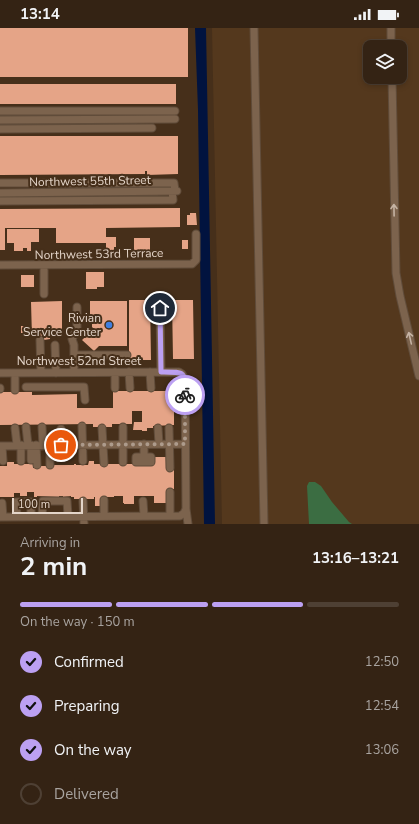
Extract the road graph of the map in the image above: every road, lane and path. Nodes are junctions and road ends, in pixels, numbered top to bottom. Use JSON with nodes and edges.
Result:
{"nodes":[{"id":1,"x":254,"y":28,"type":"edge"},
{"id":2,"x":391,"y":28,"type":"edge"},
{"id":3,"x":391,"y":40,"type":"edge"},
{"id":4,"x":392,"y":84,"type":"edge"},
{"id":5,"x":0,"y":111,"type":"edge"},
{"id":6,"x":175,"y":111,"type":"dead end"},
{"id":7,"x":175,"y":119,"type":"dead end"},
{"id":8,"x":0,"y":120,"type":"edge"},
{"id":9,"x":152,"y":128,"type":"dead end"},
{"id":10,"x":0,"y":129,"type":"edge"},
{"id":11,"x":0,"y":183,"type":"edge"},
{"id":12,"x":175,"y":191,"type":"junction"},
{"id":13,"x":0,"y":192,"type":"edge"},
{"id":14,"x":0,"y":201,"type":"edge"},
{"id":15,"x":196,"y":234,"type":"dead end"},
{"id":16,"x":44,"y":265,"type":"junction"},
{"id":17,"x":0,"y":266,"type":"edge"},
{"id":18,"x":44,"y":294,"type":"dead end"},
{"id":19,"x":77,"y":307,"type":"dead end"},
{"id":20,"x":160,"y":308,"type":"dead end"},
{"id":21,"x":40,"y":340,"type":"dead end"},
{"id":22,"x":55,"y":345,"type":"dead end"},
{"id":23,"x":74,"y":356,"type":"junction"},
{"id":24,"x":127,"y":356,"type":"dead end"},
{"id":25,"x":74,"y":372,"type":"junction"},
{"id":26,"x":115,"y":372,"type":"junction"},
{"id":27,"x":129,"y":372,"type":"junction"},
{"id":28,"x":150,"y":372,"type":"junction"},
{"id":29,"x":161,"y":372,"type":"junction"},
{"id":30,"x":0,"y":373,"type":"edge"},
{"id":31,"x":15,"y":373,"type":"junction"},
{"id":32,"x":26,"y":373,"type":"junction"},
{"id":33,"x":41,"y":373,"type":"junction"},
{"id":34,"x":56,"y":373,"type":"junction"},
{"id":35,"x":419,"y":376,"type":"edge"},
{"id":36,"x":116,"y":388,"type":"dead end"},
{"id":37,"x":130,"y":388,"type":"dead end"},
{"id":38,"x":151,"y":388,"type":"dead end"},
{"id":39,"x":15,"y":390,"type":"dead end"},
{"id":40,"x":85,"y":400,"type":"dead end"},
{"id":41,"x":82,"y":426,"type":"dead end"},
{"id":42,"x":26,"y":427,"type":"dead end"},
{"id":43,"x":42,"y":427,"type":"dead end"},
{"id":44,"x":123,"y":427,"type":"dead end"},
{"id":45,"x":15,"y":428,"type":"dead end"},
{"id":46,"x":102,"y":428,"type":"dead end"},
{"id":47,"x":158,"y":428,"type":"dead end"},
{"id":48,"x":169,"y":428,"type":"dead end"},
{"id":49,"x":61,"y":429,"type":"dead end"},
{"id":50,"x":123,"y":444,"type":"junction"},
{"id":51,"x":144,"y":444,"type":"junction"},
{"id":52,"x":159,"y":444,"type":"junction"},
{"id":53,"x":169,"y":444,"type":"junction"},
{"id":54,"x":185,"y":444,"type":"junction"},
{"id":55,"x":1,"y":445,"type":"edge"},
{"id":56,"x":32,"y":445,"type":"junction"},
{"id":57,"x":61,"y":445,"type":"junction"},
{"id":58,"x":82,"y":445,"type":"junction"},
{"id":59,"x":103,"y":445,"type":"junction"},
{"id":60,"x":144,"y":456,"type":"dead end"},
{"id":61,"x":31,"y":460,"type":"dead end"},
{"id":62,"x":3,"y":461,"type":"dead end"},
{"id":63,"x":21,"y":461,"type":"dead end"},
{"id":64,"x":83,"y":461,"type":"dead end"},
{"id":65,"x":123,"y":462,"type":"dead end"},
{"id":66,"x":104,"y":463,"type":"dead end"},
{"id":67,"x":37,"y":465,"type":"dead end"},
{"id":68,"x":50,"y":465,"type":"dead end"},
{"id":69,"x":170,"y":468,"type":"dead end"},
{"id":70,"x":170,"y":492,"type":"dead end"},
{"id":71,"x":104,"y":500,"type":"dead end"},
{"id":72,"x":143,"y":500,"type":"dead end"},
{"id":73,"x":83,"y":501,"type":"dead end"},
{"id":74,"x":2,"y":503,"type":"dead end"},
{"id":75,"x":185,"y":511,"type":"junction"},
{"id":76,"x":68,"y":516,"type":"junction"},
{"id":77,"x":104,"y":516,"type":"junction"},
{"id":78,"x":122,"y":516,"type":"junction"},
{"id":79,"x":144,"y":516,"type":"junction"},
{"id":80,"x":161,"y":516,"type":"junction"},
{"id":81,"x":170,"y":516,"type":"junction"},
{"id":82,"x":2,"y":517,"type":"edge"},
{"id":83,"x":17,"y":517,"type":"junction"},
{"id":84,"x":31,"y":517,"type":"junction"},
{"id":85,"x":44,"y":519,"type":"edge"},
{"id":86,"x":84,"y":520,"type":"edge"},
{"id":87,"x":122,"y":524,"type":"edge"},
{"id":88,"x":161,"y":524,"type":"edge"},
{"id":89,"x":188,"y":524,"type":"edge"},
{"id":90,"x":264,"y":524,"type":"edge"}],
"edges":[{"from":1,"to":90,"type":"street"},
{"from":2,"to":3,"type":"street"},
{"from":35,"to":4,"type":"street","one_way":true},
{"from":5,"to":6,"type":"street"},
{"from":7,"to":8,"type":"street"},
{"from":9,"to":10,"type":"street"},
{"from":11,"to":12,"type":"street"},
{"from":12,"to":13,"type":"street","name":"Northwest 55th Street"},
{"from":12,"to":14,"type":"street"},
{"from":15,"to":16,"type":"street","name":"Northwest 53rd Terrace"},
{"from":16,"to":17,"type":"street","name":"Northwest 53rd Terrace"},
{"from":16,"to":18,"type":"street"},
{"from":19,"to":23,"type":"street"},
{"from":20,"to":29,"type":"street"},
{"from":21,"to":33,"type":"street"},
{"from":22,"to":34,"type":"street"},
{"from":23,"to":24,"type":"street"},
{"from":23,"to":25,"type":"street"},
{"from":25,"to":26,"type":"street","name":"Northwest 52nd Street"},
{"from":25,"to":34,"type":"street","name":"Northwest 52nd Street"},
{"from":26,"to":27,"type":"street","name":"Northwest 52nd Street"},
{"from":26,"to":36,"type":"street"},
{"from":27,"to":28,"type":"street","name":"Northwest 52nd Street"},
{"from":27,"to":37,"type":"street"},
{"from":28,"to":29,"type":"street","name":"Northwest 52nd Street"},
{"from":28,"to":38,"type":"street"},
{"from":29,"to":54,"type":"street","name":"Northwest 52nd Street"},
{"from":30,"to":31,"type":"street","name":"Northwest 52nd Street"},
{"from":31,"to":32,"type":"street","name":"Northwest 52nd Street"},
{"from":31,"to":39,"type":"street"},
{"from":32,"to":33,"type":"street","name":"Northwest 52nd Street"},
{"from":32,"to":40,"type":"street"},
{"from":33,"to":34,"type":"street","name":"Northwest 52nd Street"},
{"from":41,"to":58,"type":"street"},
{"from":42,"to":56,"type":"street"},
{"from":43,"to":56,"type":"street"},
{"from":44,"to":50,"type":"street"},
{"from":45,"to":56,"type":"street"},
{"from":46,"to":59,"type":"street"},
{"from":47,"to":52,"type":"street"},
{"from":48,"to":53,"type":"street"},
{"from":49,"to":57,"type":"street"},
{"from":50,"to":51,"type":"street"},
{"from":50,"to":59,"type":"street"},
{"from":50,"to":65,"type":"street"},
{"from":51,"to":52,"type":"street"},
{"from":51,"to":60,"type":"street"},
{"from":52,"to":53,"type":"street"},
{"from":53,"to":54,"type":"street"},
{"from":53,"to":69,"type":"street"},
{"from":54,"to":75,"type":"street"},
{"from":55,"to":56,"type":"street"},
{"from":55,"to":62,"type":"street"},
{"from":56,"to":57,"type":"street"},
{"from":56,"to":61,"type":"street"},
{"from":56,"to":63,"type":"street"},
{"from":56,"to":67,"type":"street"},
{"from":56,"to":68,"type":"street"},
{"from":57,"to":58,"type":"street"},
{"from":58,"to":59,"type":"street"},
{"from":58,"to":64,"type":"street"},
{"from":59,"to":66,"type":"street"},
{"from":70,"to":81,"type":"street"},
{"from":71,"to":77,"type":"street"},
{"from":72,"to":79,"type":"street"},
{"from":73,"to":86,"type":"street"},
{"from":74,"to":82,"type":"street"},
{"from":75,"to":81,"type":"street"},
{"from":75,"to":89,"type":"street"},
{"from":76,"to":85,"type":"street"},
{"from":76,"to":85,"type":"street"},
{"from":76,"to":86,"type":"street"},
{"from":77,"to":78,"type":"street"},
{"from":77,"to":86,"type":"street"},
{"from":78,"to":79,"type":"street"},
{"from":78,"to":87,"type":"street"},
{"from":79,"to":80,"type":"street"},
{"from":80,"to":81,"type":"street"},
{"from":80,"to":88,"type":"street"},
{"from":82,"to":83,"type":"street"},
{"from":83,"to":84,"type":"street"},
{"from":83,"to":84,"type":"street"},
{"from":84,"to":85,"type":"street"}]}
